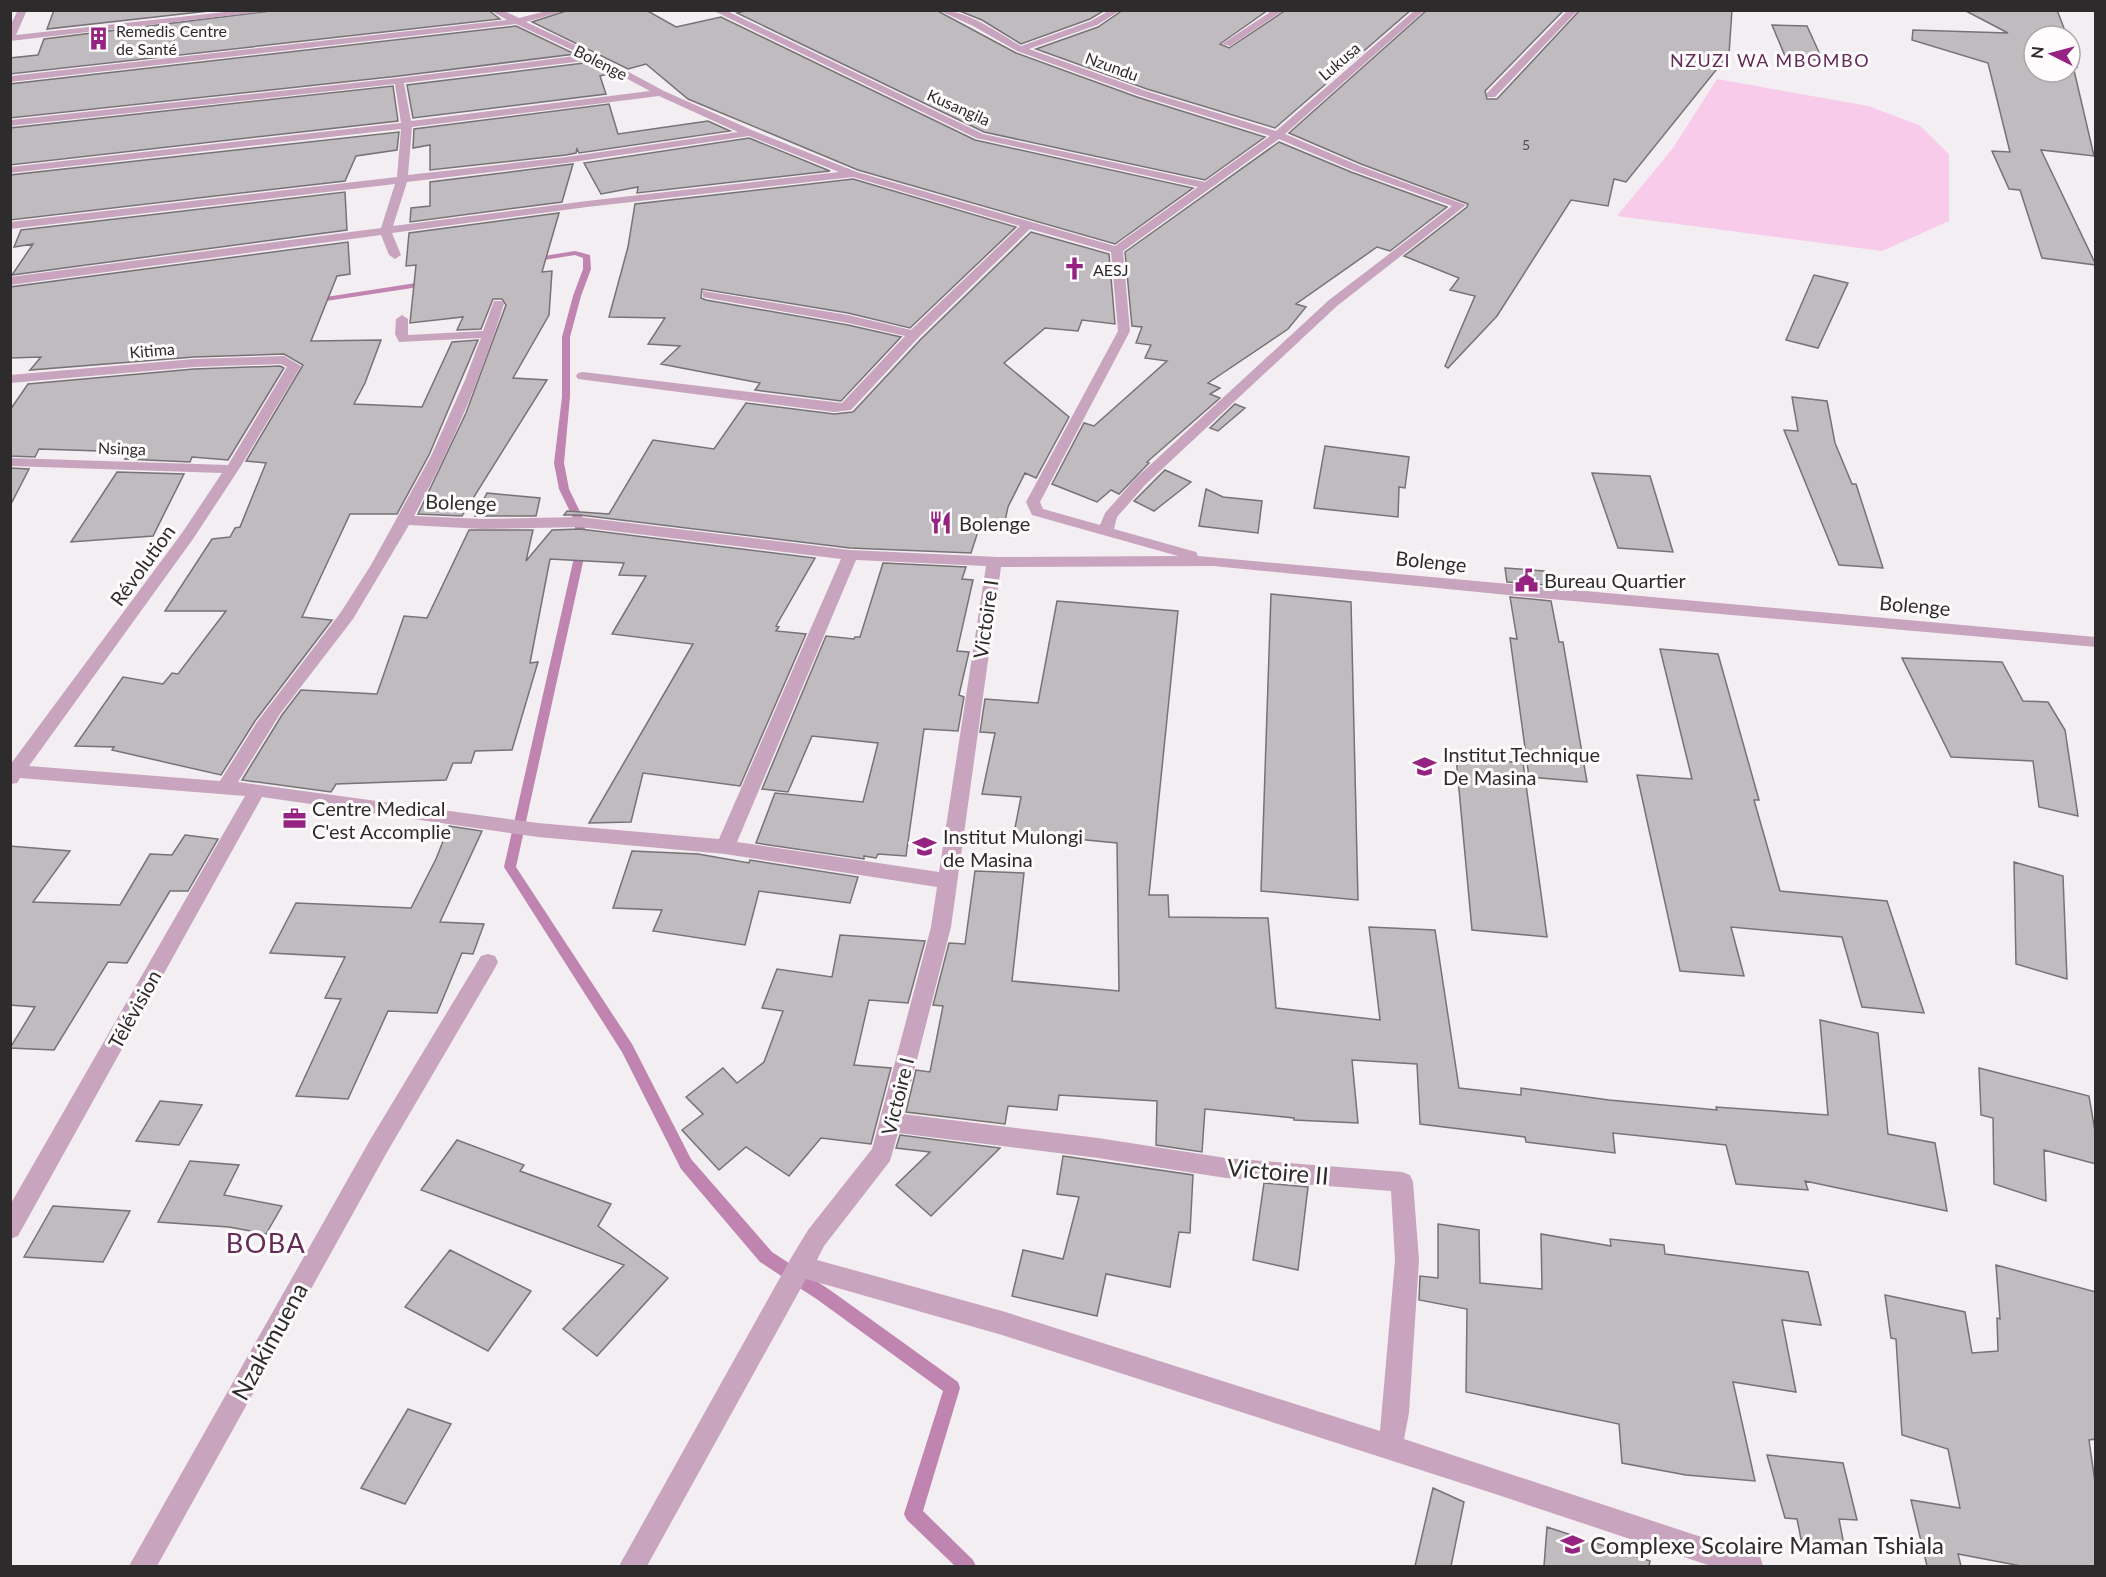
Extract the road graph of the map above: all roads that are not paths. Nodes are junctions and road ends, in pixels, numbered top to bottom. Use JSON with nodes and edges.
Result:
{"nodes":[{"id":1,"x":23,"y":10,"type":"edge"},
{"id":2,"x":273,"y":10,"type":"edge"},
{"id":3,"x":494,"y":10,"type":"edge"},
{"id":4,"x":563,"y":10,"type":"edge"},
{"id":5,"x":716,"y":10,"type":"edge"},
{"id":6,"x":942,"y":10,"type":"edge"},
{"id":7,"x":1117,"y":10,"type":"edge"},
{"id":8,"x":1280,"y":10,"type":"edge"},
{"id":9,"x":1421,"y":10,"type":"edge"},
{"id":10,"x":1574,"y":10,"type":"edge"},
{"id":11,"x":518,"y":21,"type":"junction"},
{"id":12,"x":10,"y":38,"type":"edge"},
{"id":13,"x":1227,"y":44,"type":"dead end"},
{"id":14,"x":1020,"y":49,"type":"junction"},
{"id":15,"x":594,"y":57,"type":"junction"},
{"id":16,"x":10,"y":79,"type":"edge"},
{"id":17,"x":399,"y":81,"type":"junction"},
{"id":18,"x":660,"y":93,"type":"junction"},
{"id":19,"x":1491,"y":95,"type":"dead end"},
{"id":20,"x":10,"y":123,"type":"edge"},
{"id":21,"x":407,"y":125,"type":"junction"},
{"id":22,"x":750,"y":133,"type":"junction"},
{"id":23,"x":1278,"y":135,"type":"junction"},
{"id":24,"x":10,"y":170,"type":"edge"},
{"id":25,"x":853,"y":174,"type":"junction"},
{"id":26,"x":402,"y":180,"type":"junction"},
{"id":27,"x":1205,"y":185,"type":"junction"},
{"id":28,"x":1027,"y":225,"type":"junction"},
{"id":29,"x":10,"y":226,"type":"edge"},
{"id":30,"x":386,"y":232,"type":"junction"},
{"id":31,"x":1118,"y":250,"type":"junction"},
{"id":32,"x":395,"y":255,"type":"dead end"},
{"id":33,"x":10,"y":281,"type":"edge"},
{"id":34,"x":707,"y":294,"type":"dead end"},
{"id":35,"x":498,"y":304,"type":"dead end"},
{"id":36,"x":402,"y":319,"type":"dead end"},
{"id":37,"x":489,"y":334,"type":"junction"},
{"id":38,"x":914,"y":334,"type":"junction"},
{"id":39,"x":294,"y":366,"type":"joint"},
{"id":40,"x":583,"y":376,"type":"dead end"},
{"id":41,"x":10,"y":380,"type":"edge"},
{"id":42,"x":10,"y":462,"type":"edge"},
{"id":43,"x":232,"y":469,"type":"junction"},
{"id":44,"x":403,"y":520,"type":"junction"},
{"id":45,"x":1105,"y":531,"type":"junction"},
{"id":46,"x":850,"y":555,"type":"junction"},
{"id":47,"x":1213,"y":561,"type":"junction"},
{"id":48,"x":993,"y":562,"type":"junction"},
{"id":49,"x":2096,"y":642,"type":"edge"},
{"id":50,"x":12,"y":774,"type":"edge"},
{"id":51,"x":225,"y":788,"type":"junction"},
{"id":52,"x":257,"y":790,"type":"junction"},
{"id":53,"x":725,"y":847,"type":"junction"},
{"id":54,"x":949,"y":881,"type":"junction"},
{"id":55,"x":488,"y":962,"type":"dead end"},
{"id":56,"x":890,"y":1122,"type":"junction"},
{"id":57,"x":10,"y":1228,"type":"edge"},
{"id":58,"x":799,"y":1266,"type":"junction"},
{"id":59,"x":1390,"y":1448,"type":"junction"},
{"id":60,"x":142,"y":1566,"type":"edge"},
{"id":61,"x":632,"y":1566,"type":"edge"},
{"id":62,"x":1750,"y":1566,"type":"edge"}],
"edges":[{"from":1,"to":12,"type":"street"},
{"from":2,"to":12,"type":"street"},
{"from":3,"to":11,"type":"street","name":"Bolenge"},
{"from":4,"to":11,"type":"street"},
{"from":5,"to":27,"type":"street","name":"Kusangila"},
{"from":6,"to":14,"type":"street","name":"Nzundu"},
{"from":7,"to":14,"type":"street"},
{"from":8,"to":13,"type":"street"},
{"from":9,"to":23,"type":"street","name":"Lukusa"},
{"from":10,"to":19,"type":"street"},
{"from":11,"to":15,"type":"street","name":"Bolenge"},
{"from":11,"to":16,"type":"street"},
{"from":14,"to":23,"type":"street","name":"Nzundu"},
{"from":15,"to":17,"type":"street"},
{"from":15,"to":18,"type":"street","name":"Bolenge"},
{"from":17,"to":20,"type":"street"},
{"from":17,"to":21,"type":"street"},
{"from":18,"to":21,"type":"street"},
{"from":18,"to":22,"type":"street","name":"Bolenge"},
{"from":21,"to":24,"type":"street"},
{"from":21,"to":26,"type":"street"},
{"from":22,"to":25,"type":"street","name":"Bolenge"},
{"from":22,"to":26,"type":"street"},
{"from":23,"to":27,"type":"street","name":"Lukusa"},
{"from":23,"to":45,"type":"street","name":"Nzundu"},
{"from":25,"to":28,"type":"street","name":"Bolenge"},
{"from":25,"to":30,"type":"street"},
{"from":26,"to":29,"type":"street"},
{"from":26,"to":30,"type":"street"},
{"from":27,"to":31,"type":"street","name":"Lukusa"},
{"from":28,"to":31,"type":"street","name":"Bolenge"},
{"from":28,"to":38,"type":"street"},
{"from":30,"to":32,"type":"street"},
{"from":30,"to":33,"type":"street"},
{"from":31,"to":45,"type":"street"},
{"from":34,"to":38,"type":"street"},
{"from":35,"to":37,"type":"street"},
{"from":36,"to":37,"type":"street"},
{"from":37,"to":44,"type":"street"},
{"from":38,"to":40,"type":"street"},
{"from":39,"to":41,"type":"street","name":"Kitima"},
{"from":39,"to":43,"type":"street","name":"Révolution"},
{"from":42,"to":43,"type":"street","name":"Nsinga"},
{"from":43,"to":50,"type":"street","name":"Révolution"},
{"from":44,"to":46,"type":"street","name":"Bolenge"},
{"from":44,"to":51,"type":"street"},
{"from":45,"to":47,"type":"street"},
{"from":46,"to":48,"type":"street","name":"Bolenge"},
{"from":46,"to":53,"type":"street"},
{"from":47,"to":48,"type":"street","name":"Bolenge"},
{"from":47,"to":49,"type":"street","name":"Bolenge"},
{"from":48,"to":54,"type":"street","name":"Victoire I"},
{"from":50,"to":51,"type":"street"},
{"from":51,"to":52,"type":"street"},
{"from":52,"to":53,"type":"street"},
{"from":52,"to":57,"type":"street","name":"Télévision"},
{"from":53,"to":54,"type":"street"},
{"from":54,"to":56,"type":"street","name":"Victoire I"},
{"from":55,"to":60,"type":"street","name":"Nzakimuena"},
{"from":56,"to":58,"type":"street","name":"Victoire I"},
{"from":56,"to":59,"type":"street","name":"Victoire II"},
{"from":58,"to":59,"type":"street"},
{"from":58,"to":61,"type":"street","name":"Victoire I"},
{"from":59,"to":62,"type":"street"}]}
